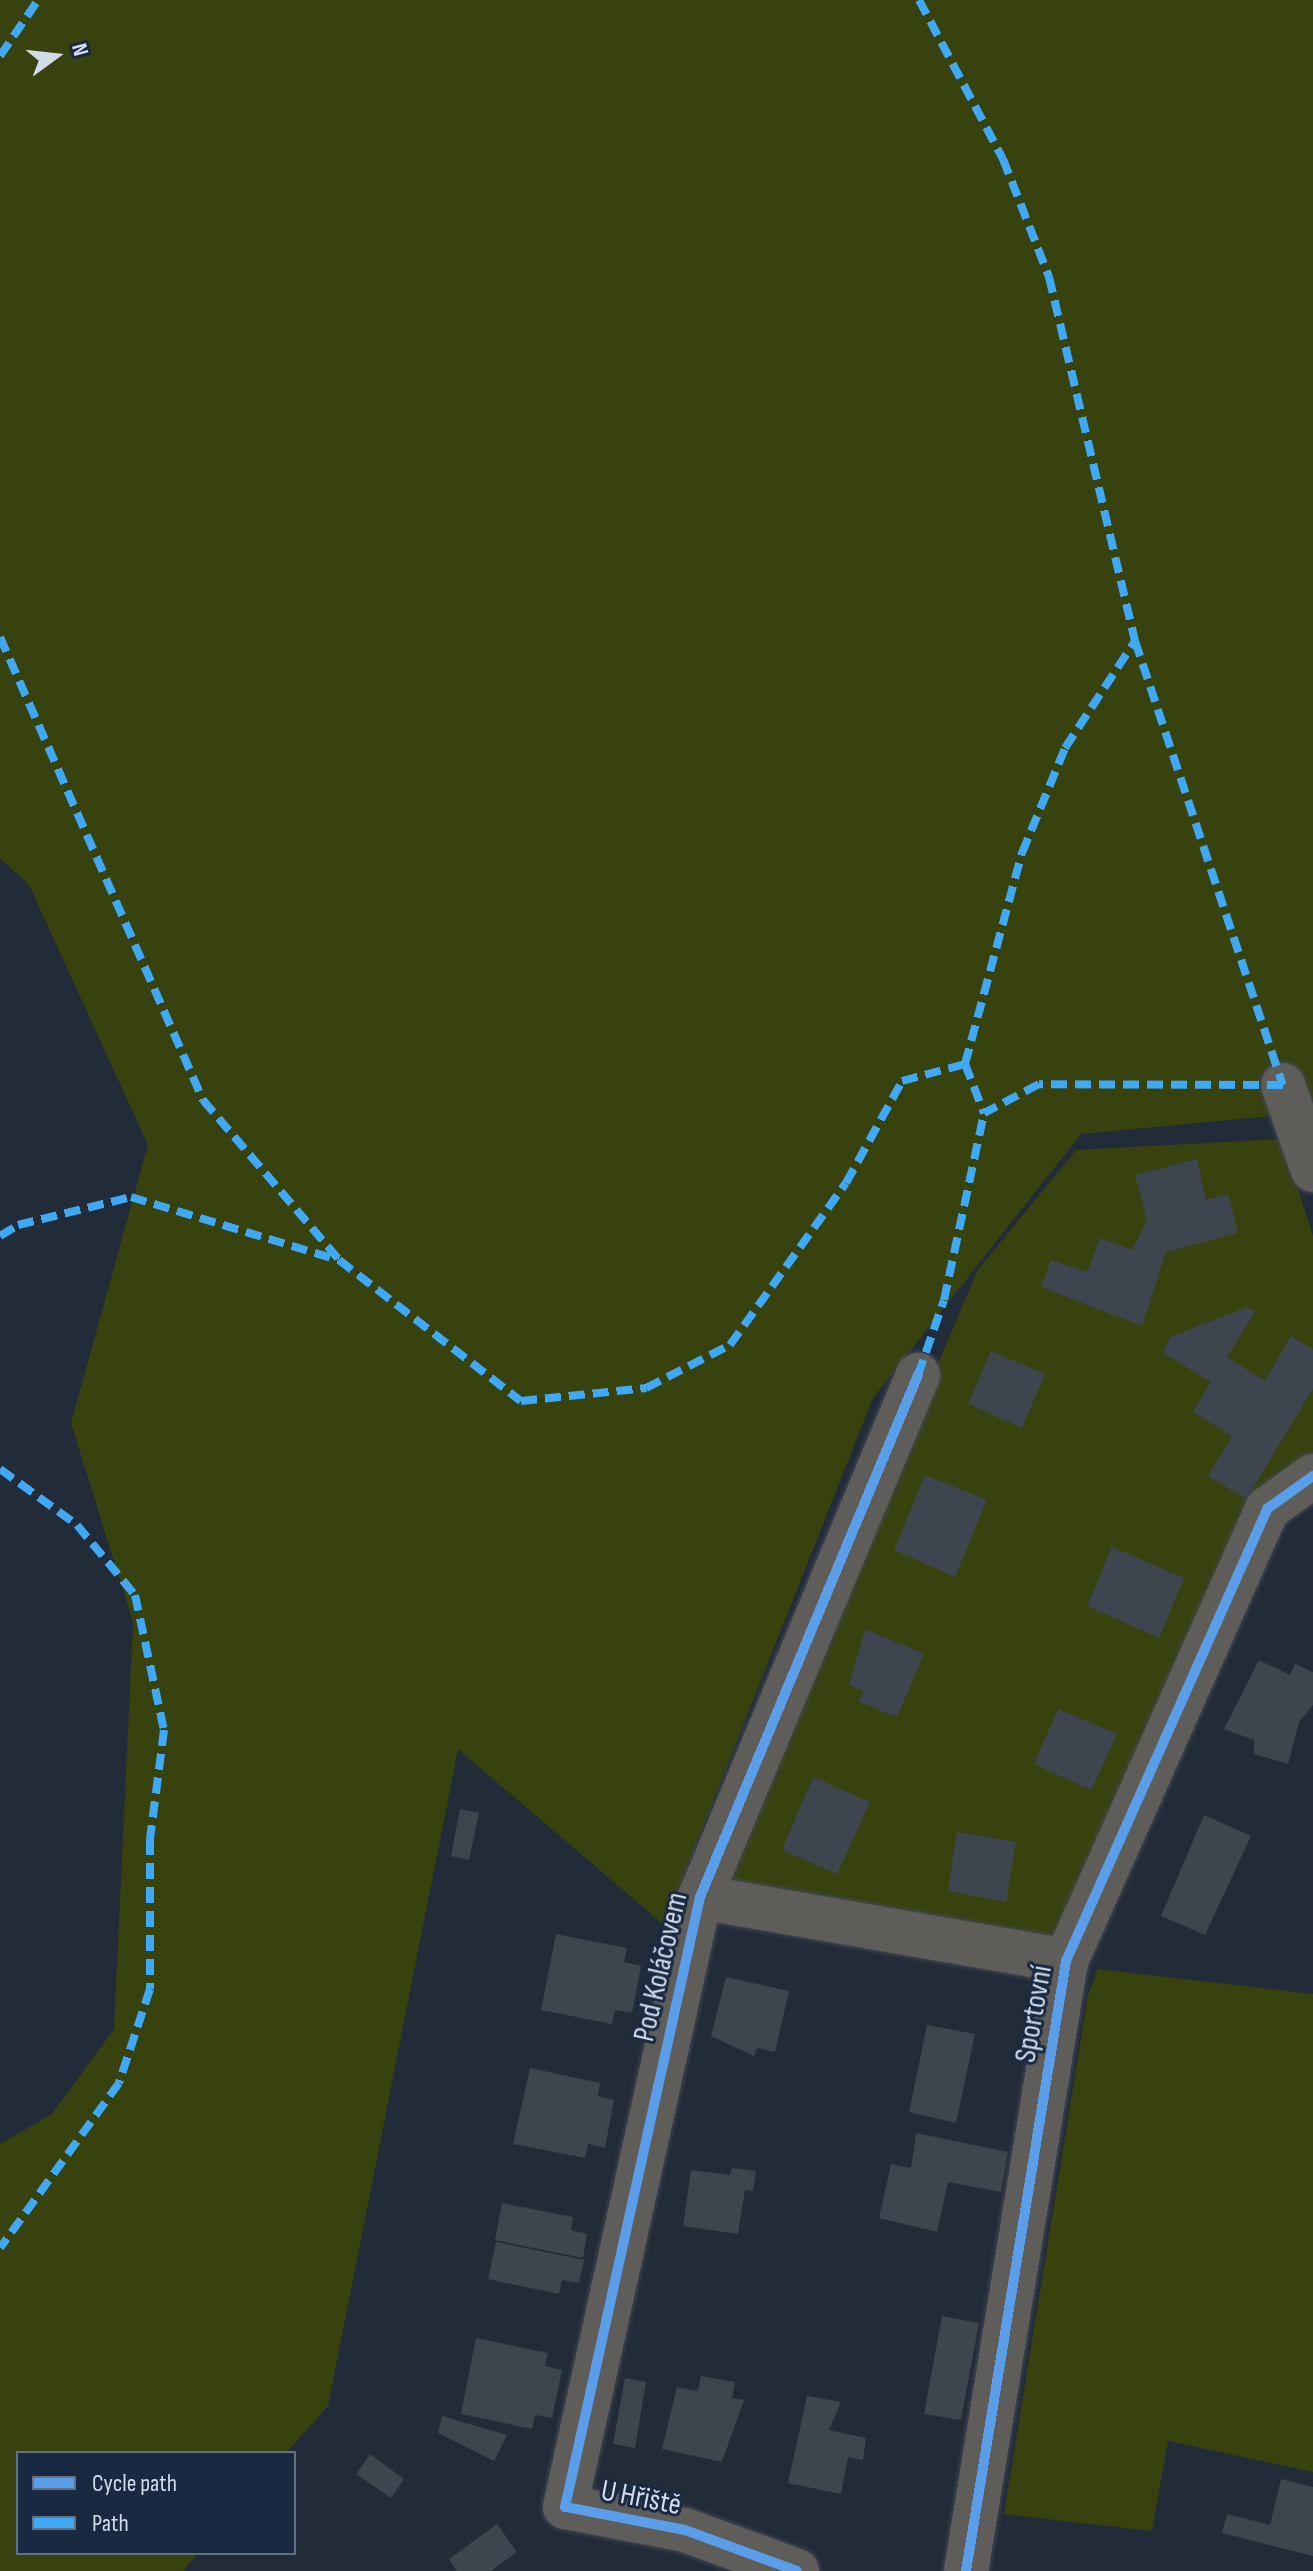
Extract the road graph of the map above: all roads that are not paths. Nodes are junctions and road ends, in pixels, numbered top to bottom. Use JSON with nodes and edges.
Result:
{"nodes":[{"id":1,"x":1283,"y":1085,"type":"dead end"},
{"id":2,"x":1313,"y":1170,"type":"edge"},
{"id":3,"x":918,"y":1375,"type":"dead end"},
{"id":4,"x":1313,"y":1476,"type":"edge"},
{"id":5,"x":700,"y":1897,"type":"junction"},
{"id":6,"x":1066,"y":1961,"type":"junction"},
{"id":7,"x":565,"y":2507,"type":"joint"},
{"id":8,"x":797,"y":2571,"type":"edge"},
{"id":9,"x":966,"y":2571,"type":"edge"}],
"edges":[{"from":1,"to":2,"type":"street"},
{"from":3,"to":5,"type":"street","name":"Pod Koláčovem"},
{"from":4,"to":6,"type":"street","name":"Sportovní"},
{"from":5,"to":6,"type":"street","name":"Pod Koláčovem"},
{"from":5,"to":7,"type":"street","name":"Pod Koláčovem"},
{"from":6,"to":9,"type":"street","name":"Sportovní"},
{"from":7,"to":8,"type":"street","name":"U Hřiště"}]}
